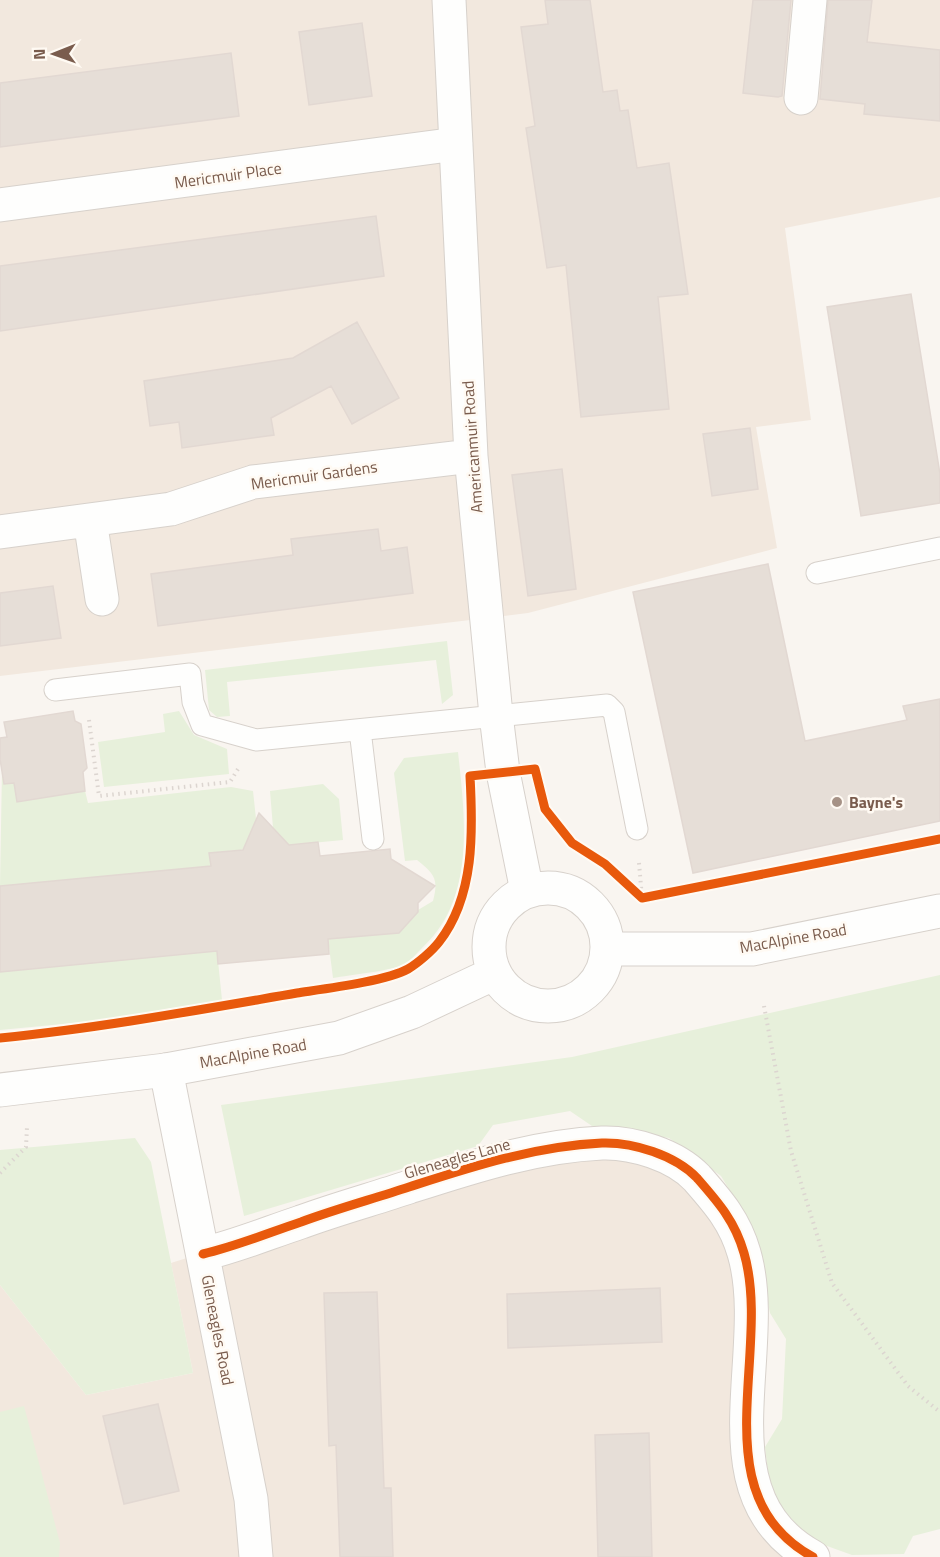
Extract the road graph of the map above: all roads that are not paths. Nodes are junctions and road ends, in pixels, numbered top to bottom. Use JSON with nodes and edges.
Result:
{"nodes":[{"id":1,"x":449,"y":0,"type":"edge"},
{"id":2,"x":810,"y":0,"type":"edge"},
{"id":3,"x":801,"y":98,"type":"dead end"},
{"id":4,"x":456,"y":144,"type":"junction"},
{"id":5,"x":0,"y":206,"type":"edge"},
{"id":6,"x":471,"y":456,"type":"junction"},
{"id":7,"x":90,"y":520,"type":"junction"},
{"id":8,"x":0,"y":532,"type":"edge"},
{"id":9,"x":940,"y":548,"type":"edge"},
{"id":10,"x":817,"y":573,"type":"dead end"},
{"id":11,"x":102,"y":599,"type":"dead end"},
{"id":12,"x":55,"y":690,"type":"dead end"},
{"id":13,"x":496,"y":715,"type":"junction"},
{"id":14,"x":360,"y":730,"type":"junction"},
{"id":15,"x":637,"y":829,"type":"dead end"},
{"id":16,"x":373,"y":839,"type":"dead end"},
{"id":17,"x":527,"y":891,"type":"junction"},
{"id":18,"x":940,"y":911,"type":"edge"},
{"id":19,"x":608,"y":949,"type":"junction"},
{"id":20,"x":495,"y":973,"type":"junction"},
{"id":21,"x":166,"y":1070,"type":"junction"},
{"id":22,"x":13,"y":1088,"type":"edge"},
{"id":23,"x":203,"y":1254,"type":"junction"},
{"id":24,"x":256,"y":1557,"type":"edge"},
{"id":25,"x":813,"y":1557,"type":"edge"}],
"edges":[{"from":1,"to":4,"type":"street","name":"Americanmuir Road"},
{"from":2,"to":3,"type":"street"},
{"from":4,"to":5,"type":"street","name":"Mericmuir Place"},
{"from":4,"to":6,"type":"street","name":"Americanmuir Road"},
{"from":6,"to":7,"type":"street","name":"Mericmuir Gardens"},
{"from":6,"to":13,"type":"street","name":"Americanmuir Road"},
{"from":7,"to":8,"type":"street","name":"Mericmuir Gardens"},
{"from":7,"to":11,"type":"street"},
{"from":9,"to":10,"type":"lane"},
{"from":12,"to":14,"type":"lane"},
{"from":13,"to":14,"type":"lane"},
{"from":13,"to":15,"type":"lane"},
{"from":13,"to":17,"type":"street","name":"Americanmuir Road"},
{"from":14,"to":16,"type":"lane"},
{"from":17,"to":19,"type":"street"},
{"from":17,"to":20,"type":"street"},
{"from":18,"to":19,"type":"street","name":"MacAlpine Road"},
{"from":19,"to":20,"type":"street"},
{"from":20,"to":21,"type":"street","name":"MacAlpine Road"},
{"from":21,"to":22,"type":"street","name":"MacAlpine Road"},
{"from":21,"to":23,"type":"street","name":"Gleneagles Road"},
{"from":23,"to":24,"type":"street","name":"Gleneagles Road"},
{"from":23,"to":25,"type":"street","name":"Gleneagles Lane"}]}
